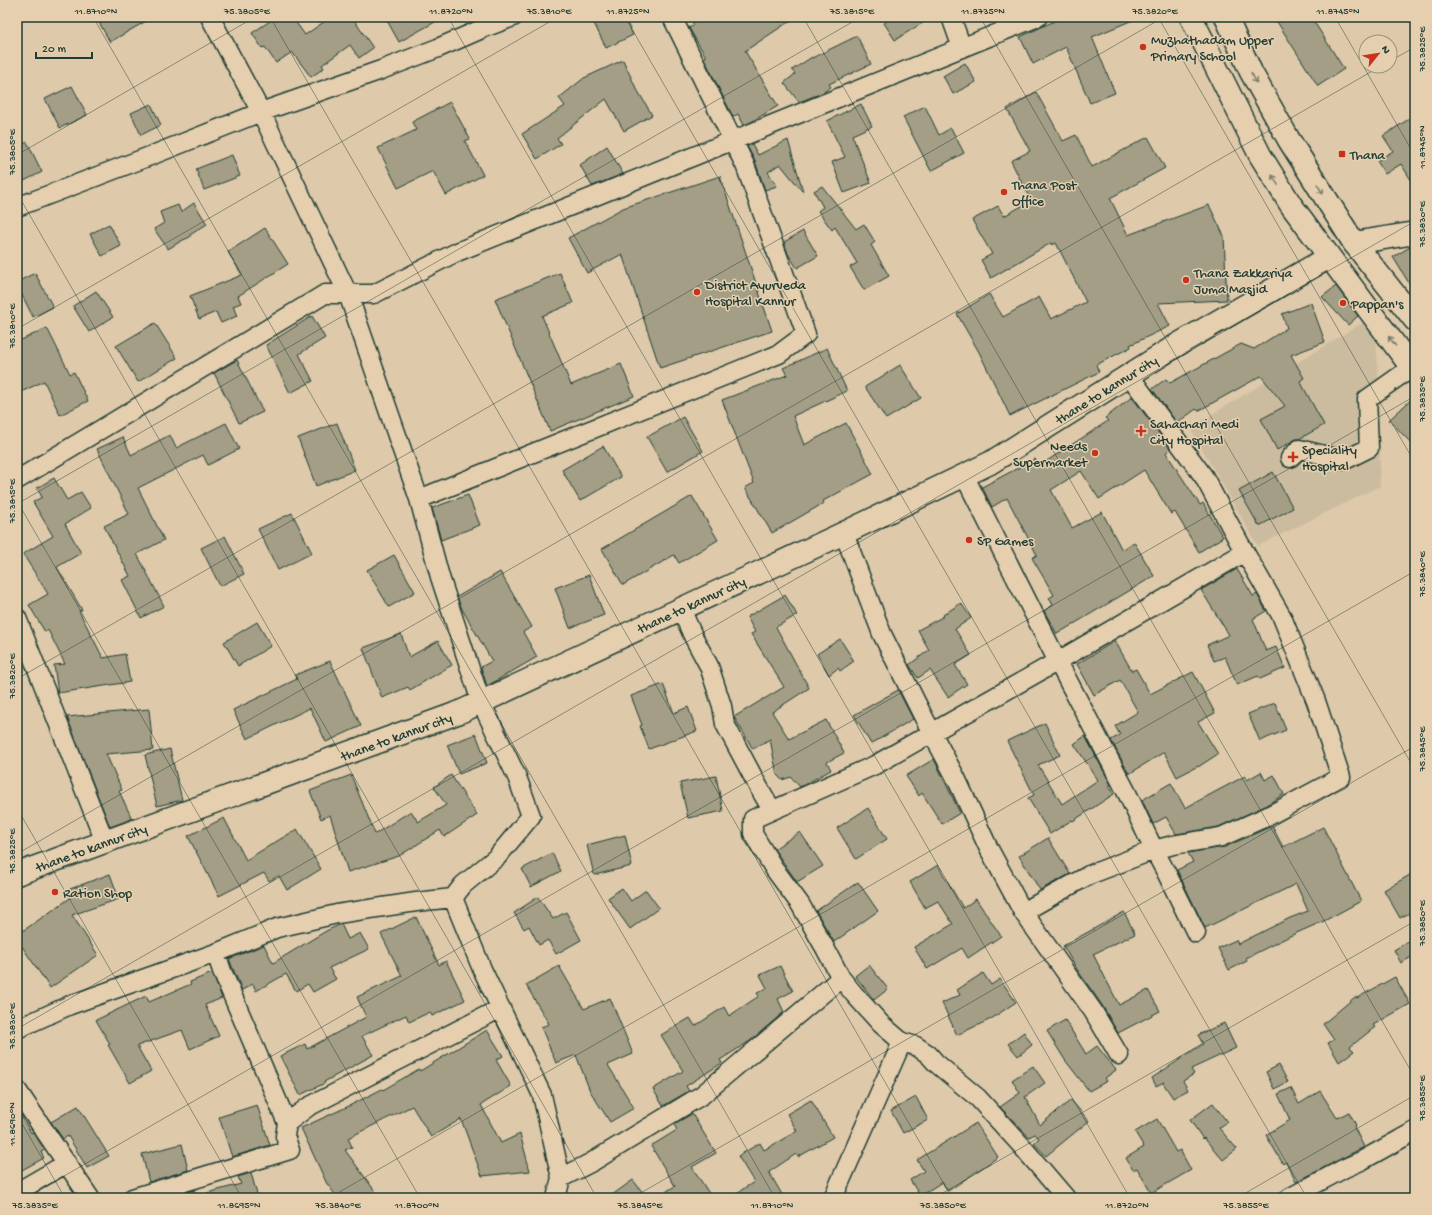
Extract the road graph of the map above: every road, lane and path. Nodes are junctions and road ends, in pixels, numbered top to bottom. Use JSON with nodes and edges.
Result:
{"nodes":[{"id":1,"x":210,"y":17,"type":"edge"},
{"id":2,"x":513,"y":17,"type":"edge"},
{"id":3,"x":672,"y":17,"type":"edge"},
{"id":4,"x":951,"y":17,"type":"edge"},
{"id":5,"x":1038,"y":17,"type":"edge"},
{"id":6,"x":1191,"y":17,"type":"edge"},
{"id":7,"x":1226,"y":17,"type":"edge"},
{"id":8,"x":962,"y":48,"type":"junction"},
{"id":9,"x":261,"y":112,"type":"junction"},
{"id":10,"x":732,"y":140,"type":"junction"},
{"id":11,"x":17,"y":207,"type":"edge"},
{"id":12,"x":1415,"y":233,"type":"edge"},
{"id":13,"x":1354,"y":243,"type":"junction"},
{"id":14,"x":1329,"y":257,"type":"junction"},
{"id":15,"x":348,"y":294,"type":"junction"},
{"id":16,"x":1415,"y":320,"type":"edge"},
{"id":17,"x":1414,"y":371,"type":"edge"},
{"id":18,"x":1129,"y":375,"type":"junction"},
{"id":19,"x":1290,"y":458,"type":"dead end"},
{"id":20,"x":964,"y":475,"type":"junction"},
{"id":21,"x":17,"y":480,"type":"edge"},
{"id":22,"x":419,"y":499,"type":"junction"},
{"id":23,"x":844,"y":533,"type":"junction"},
{"id":24,"x":1245,"y":552,"type":"junction"},
{"id":25,"x":681,"y":609,"type":"junction"},
{"id":26,"x":17,"y":618,"type":"edge"},
{"id":27,"x":1058,"y":661,"type":"junction"},
{"id":28,"x":481,"y":702,"type":"junction"},
{"id":29,"x":932,"y":734,"type":"junction"},
{"id":30,"x":772,"y":810,"type":"junction"},
{"id":31,"x":105,"y":842,"type":"junction"},
{"id":32,"x":1154,"y":850,"type":"junction"},
{"id":33,"x":17,"y":874,"type":"edge"},
{"id":34,"x":452,"y":898,"type":"junction"},
{"id":35,"x":1023,"y":912,"type":"junction"},
{"id":36,"x":1196,"y":933,"type":"dead end"},
{"id":37,"x":216,"y":953,"type":"junction"},
{"id":38,"x":841,"y":978,"type":"junction"},
{"id":39,"x":501,"y":1008,"type":"junction"},
{"id":40,"x":17,"y":1029,"type":"edge"},
{"id":41,"x":902,"y":1042,"type":"junction"},
{"id":42,"x":1119,"y":1055,"type":"dead end"},
{"id":43,"x":17,"y":1090,"type":"edge"},
{"id":44,"x":287,"y":1123,"type":"junction"},
{"id":45,"x":1415,"y":1131,"type":"edge"},
{"id":46,"x":67,"y":1163,"type":"junction"},
{"id":47,"x":561,"y":1178,"type":"junction"},
{"id":48,"x":17,"y":1192,"type":"edge"},
{"id":49,"x":90,"y":1198,"type":"edge"},
{"id":50,"x":132,"y":1198,"type":"edge"},
{"id":51,"x":556,"y":1198,"type":"edge"},
{"id":52,"x":833,"y":1198,"type":"edge"},
{"id":53,"x":1066,"y":1198,"type":"edge"},
{"id":54,"x":1290,"y":1198,"type":"edge"}],
"edges":[{"from":1,"to":9,"type":"street"},
{"from":2,"to":9,"type":"street"},
{"from":3,"to":10,"type":"street"},
{"from":4,"to":8,"type":"street"},
{"from":5,"to":8,"type":"street"},
{"from":14,"to":6,"type":"main road","one_way":true},
{"from":7,"to":13,"type":"main road","one_way":true},
{"from":8,"to":10,"type":"street"},
{"from":9,"to":11,"type":"street"},
{"from":9,"to":15,"type":"street"},
{"from":10,"to":15,"type":"street"},
{"from":10,"to":22,"type":"street"},
{"from":12,"to":13,"type":"main road","name":"thane to kannur city"},
{"from":13,"to":14,"type":"main road","name":"thane to kannur city"},
{"from":13,"to":16,"type":"main road"},
{"from":17,"to":14,"type":"main road","one_way":true},
{"from":14,"to":18,"type":"main road","name":"thane to kannur city"},
{"from":15,"to":21,"type":"street"},
{"from":15,"to":22,"type":"street"},
{"from":17,"to":19,"type":"street"},
{"from":18,"to":20,"type":"main road","name":"thane to kannur city"},
{"from":18,"to":24,"type":"street"},
{"from":20,"to":23,"type":"main road","name":"thane to kannur city"},
{"from":20,"to":27,"type":"street"},
{"from":22,"to":28,"type":"street"},
{"from":23,"to":25,"type":"main road","name":"thane to kannur city"},
{"from":23,"to":29,"type":"street"},
{"from":24,"to":27,"type":"street"},
{"from":24,"to":32,"type":"street"},
{"from":25,"to":28,"type":"main road","name":"thane to kannur city"},
{"from":25,"to":30,"type":"street"},
{"from":26,"to":31,"type":"street"},
{"from":27,"to":29,"type":"street"},
{"from":27,"to":32,"type":"street"},
{"from":28,"to":31,"type":"main road","name":"thane to kannur city"},
{"from":28,"to":34,"type":"street"},
{"from":29,"to":30,"type":"street"},
{"from":29,"to":35,"type":"street"},
{"from":30,"to":38,"type":"street"},
{"from":31,"to":33,"type":"main road","name":"thane to kannur city"},
{"from":32,"to":35,"type":"street"},
{"from":32,"to":36,"type":"street"},
{"from":34,"to":37,"type":"street"},
{"from":34,"to":39,"type":"street"},
{"from":35,"to":42,"type":"street"},
{"from":37,"to":40,"type":"street"},
{"from":37,"to":44,"type":"street"},
{"from":38,"to":41,"type":"street"},
{"from":38,"to":47,"type":"street"},
{"from":39,"to":44,"type":"street"},
{"from":39,"to":47,"type":"street"},
{"from":41,"to":52,"type":"street"},
{"from":41,"to":53,"type":"street"},
{"from":43,"to":46,"type":"street"},
{"from":44,"to":50,"type":"street"},
{"from":45,"to":54,"type":"street"},
{"from":46,"to":48,"type":"street"},
{"from":46,"to":49,"type":"street"},
{"from":47,"to":51,"type":"street"}]}
